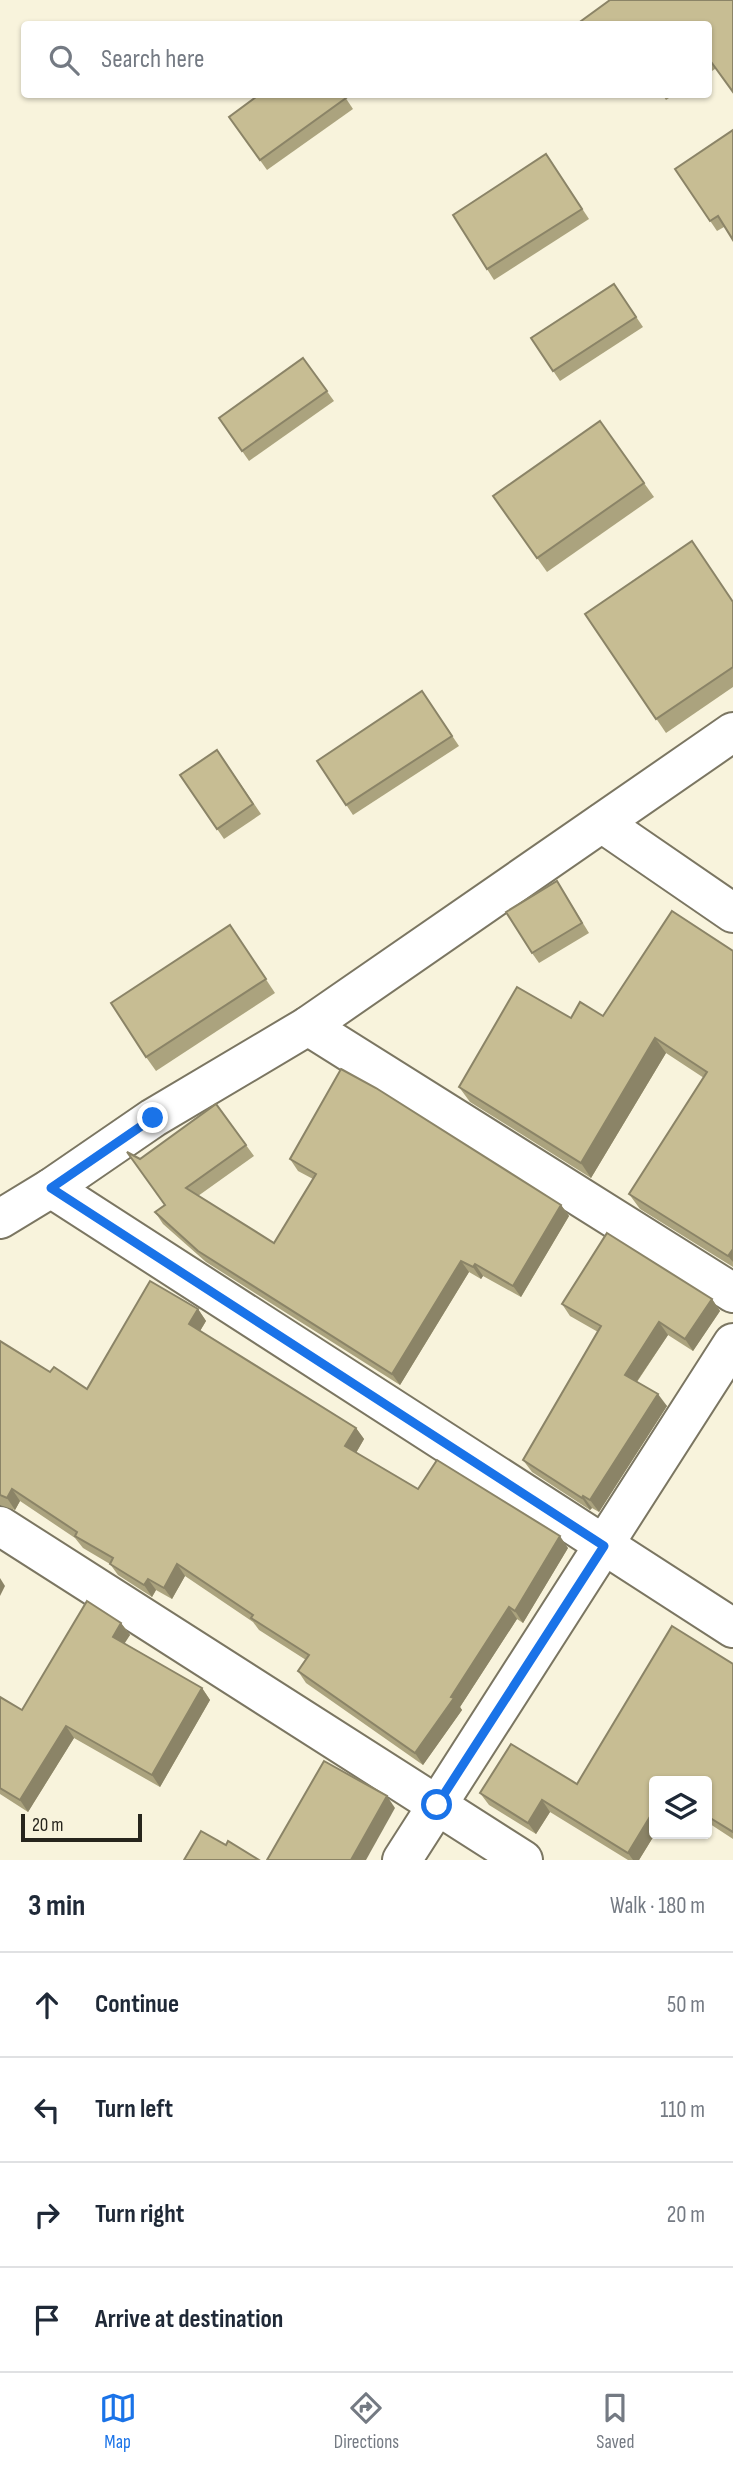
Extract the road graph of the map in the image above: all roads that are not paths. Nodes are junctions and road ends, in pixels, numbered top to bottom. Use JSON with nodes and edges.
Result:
{"nodes":[{"id":1,"x":733,"y":732,"type":"edge"},
{"id":2,"x":602,"y":823,"type":"junction"},
{"id":3,"x":733,"y":913,"type":"edge"},
{"id":4,"x":308,"y":1026,"type":"junction"},
{"id":5,"x":51,"y":1188,"type":"junction"},
{"id":6,"x":0,"y":1219,"type":"edge"},
{"id":7,"x":733,"y":1293,"type":"edge"},
{"id":8,"x":733,"y":1343,"type":"edge"},
{"id":9,"x":0,"y":1526,"type":"edge"},
{"id":10,"x":604,"y":1546,"type":"junction"},
{"id":11,"x":733,"y":1629,"type":"edge"},
{"id":12,"x":437,"y":1805,"type":"junction"},
{"id":13,"x":402,"y":1860,"type":"edge"},
{"id":14,"x":523,"y":1860,"type":"edge"}],
"edges":[{"from":1,"to":2,"type":"street"},
{"from":2,"to":3,"type":"street"},
{"from":2,"to":4,"type":"street"},
{"from":4,"to":5,"type":"street"},
{"from":4,"to":7,"type":"street"},
{"from":5,"to":6,"type":"street"},
{"from":5,"to":10,"type":"street"},
{"from":8,"to":10,"type":"street"},
{"from":9,"to":12,"type":"street"},
{"from":10,"to":11,"type":"street"},
{"from":10,"to":12,"type":"street"},
{"from":12,"to":13,"type":"street"},
{"from":12,"to":14,"type":"street"}]}
